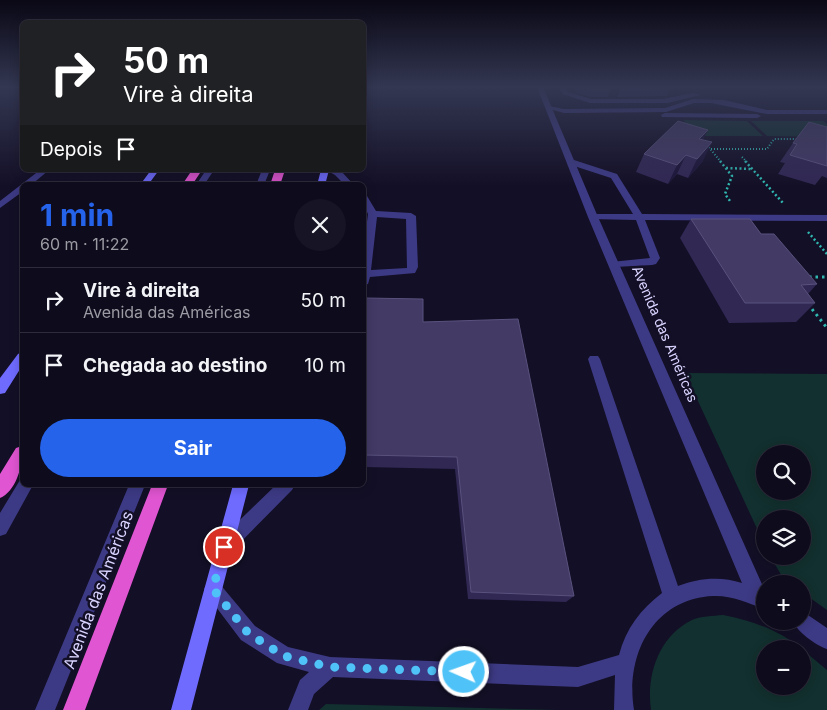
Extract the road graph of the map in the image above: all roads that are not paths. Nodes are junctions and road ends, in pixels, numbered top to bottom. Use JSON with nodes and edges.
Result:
{"nodes":[{"id":1,"x":554,"y":120,"type":"edge"},
{"id":2,"x":571,"y":162,"type":"junction"},
{"id":3,"x":42,"y":172,"type":"edge"},
{"id":4,"x":335,"y":172,"type":"edge"},
{"id":5,"x":30,"y":182,"type":"edge"},
{"id":6,"x":347,"y":182,"type":"edge"},
{"id":7,"x":20,"y":190,"type":"edge"},
{"id":8,"x":366,"y":202,"type":"edge"},
{"id":9,"x":0,"y":205,"type":"edge"},
{"id":10,"x":373,"y":214,"type":"junction"},
{"id":11,"x":593,"y":217,"type":"junction"},
{"id":12,"x":639,"y":218,"type":"junction"},
{"id":13,"x":827,"y":218,"type":"edge"},
{"id":14,"x":366,"y":263,"type":"edge"},
{"id":15,"x":614,"y":264,"type":"junction"},
{"id":16,"x":366,"y":277,"type":"edge"},
{"id":17,"x":20,"y":360,"type":"edge"},
{"id":18,"x":594,"y":360,"type":"dead end"},
{"id":19,"x":0,"y":389,"type":"edge"},
{"id":20,"x":20,"y":456,"type":"edge"},
{"id":21,"x":24,"y":487,"type":"edge"},
{"id":22,"x":136,"y":487,"type":"edge"},
{"id":23,"x":159,"y":487,"type":"edge"},
{"id":24,"x":240,"y":487,"type":"edge"},
{"id":25,"x":285,"y":487,"type":"edge"},
{"id":26,"x":0,"y":490,"type":"edge"},
{"id":27,"x":0,"y":528,"type":"edge"},
{"id":28,"x":224,"y":547,"type":"junction"},
{"id":29,"x":756,"y":587,"type":"edge"},
{"id":30,"x":213,"y":589,"type":"junction"},
{"id":31,"x":672,"y":595,"type":"junction"},
{"id":32,"x":756,"y":597,"type":"edge"},
{"id":33,"x":811,"y":627,"type":"edge"},
{"id":34,"x":827,"y":640,"type":"edge"},
{"id":35,"x":626,"y":662,"type":"junction"},
{"id":36,"x":330,"y":667,"type":"junction"},
{"id":37,"x":45,"y":710,"type":"edge"},
{"id":38,"x":74,"y":710,"type":"edge"},
{"id":39,"x":181,"y":710,"type":"edge"},
{"id":40,"x":298,"y":710,"type":"edge"},
{"id":41,"x":624,"y":710,"type":"edge"}],
"edges":[{"from":1,"to":2,"type":"street","name":"Avenida das Américas"},
{"from":2,"to":11,"type":"street","name":"Avenida das Américas"},
{"from":2,"to":12,"type":"street"},
{"from":3,"to":5,"type":"street"},
{"from":4,"to":6,"type":"street"},
{"from":7,"to":9,"type":"street"},
{"from":8,"to":10,"type":"street"},
{"from":10,"to":14,"type":"street"},
{"from":10,"to":16,"type":"street"},
{"from":11,"to":12,"type":"street"},
{"from":11,"to":15,"type":"street","name":"Avenida das Américas"},
{"from":12,"to":13,"type":"street"},
{"from":12,"to":15,"type":"street"},
{"from":15,"to":29,"type":"street","name":"Avenida das Américas"},
{"from":17,"to":19,"type":"main road"},
{"from":18,"to":31,"type":"street"},
{"from":20,"to":26,"type":"highway"},
{"from":21,"to":27,"type":"street"},
{"from":22,"to":37,"type":"street"},
{"from":23,"to":38,"type":"highway","name":"Avenida das Américas"},
{"from":24,"to":28,"type":"main road"},
{"from":25,"to":28,"type":"street"},
{"from":28,"to":30,"type":"main road"},
{"from":30,"to":36,"type":"street"},
{"from":30,"to":39,"type":"main road"},
{"from":31,"to":32,"type":"street"},
{"from":31,"to":35,"type":"street"},
{"from":33,"to":34,"type":"street"},
{"from":35,"to":36,"type":"street"},
{"from":35,"to":41,"type":"street"},
{"from":36,"to":40,"type":"street"}]}
